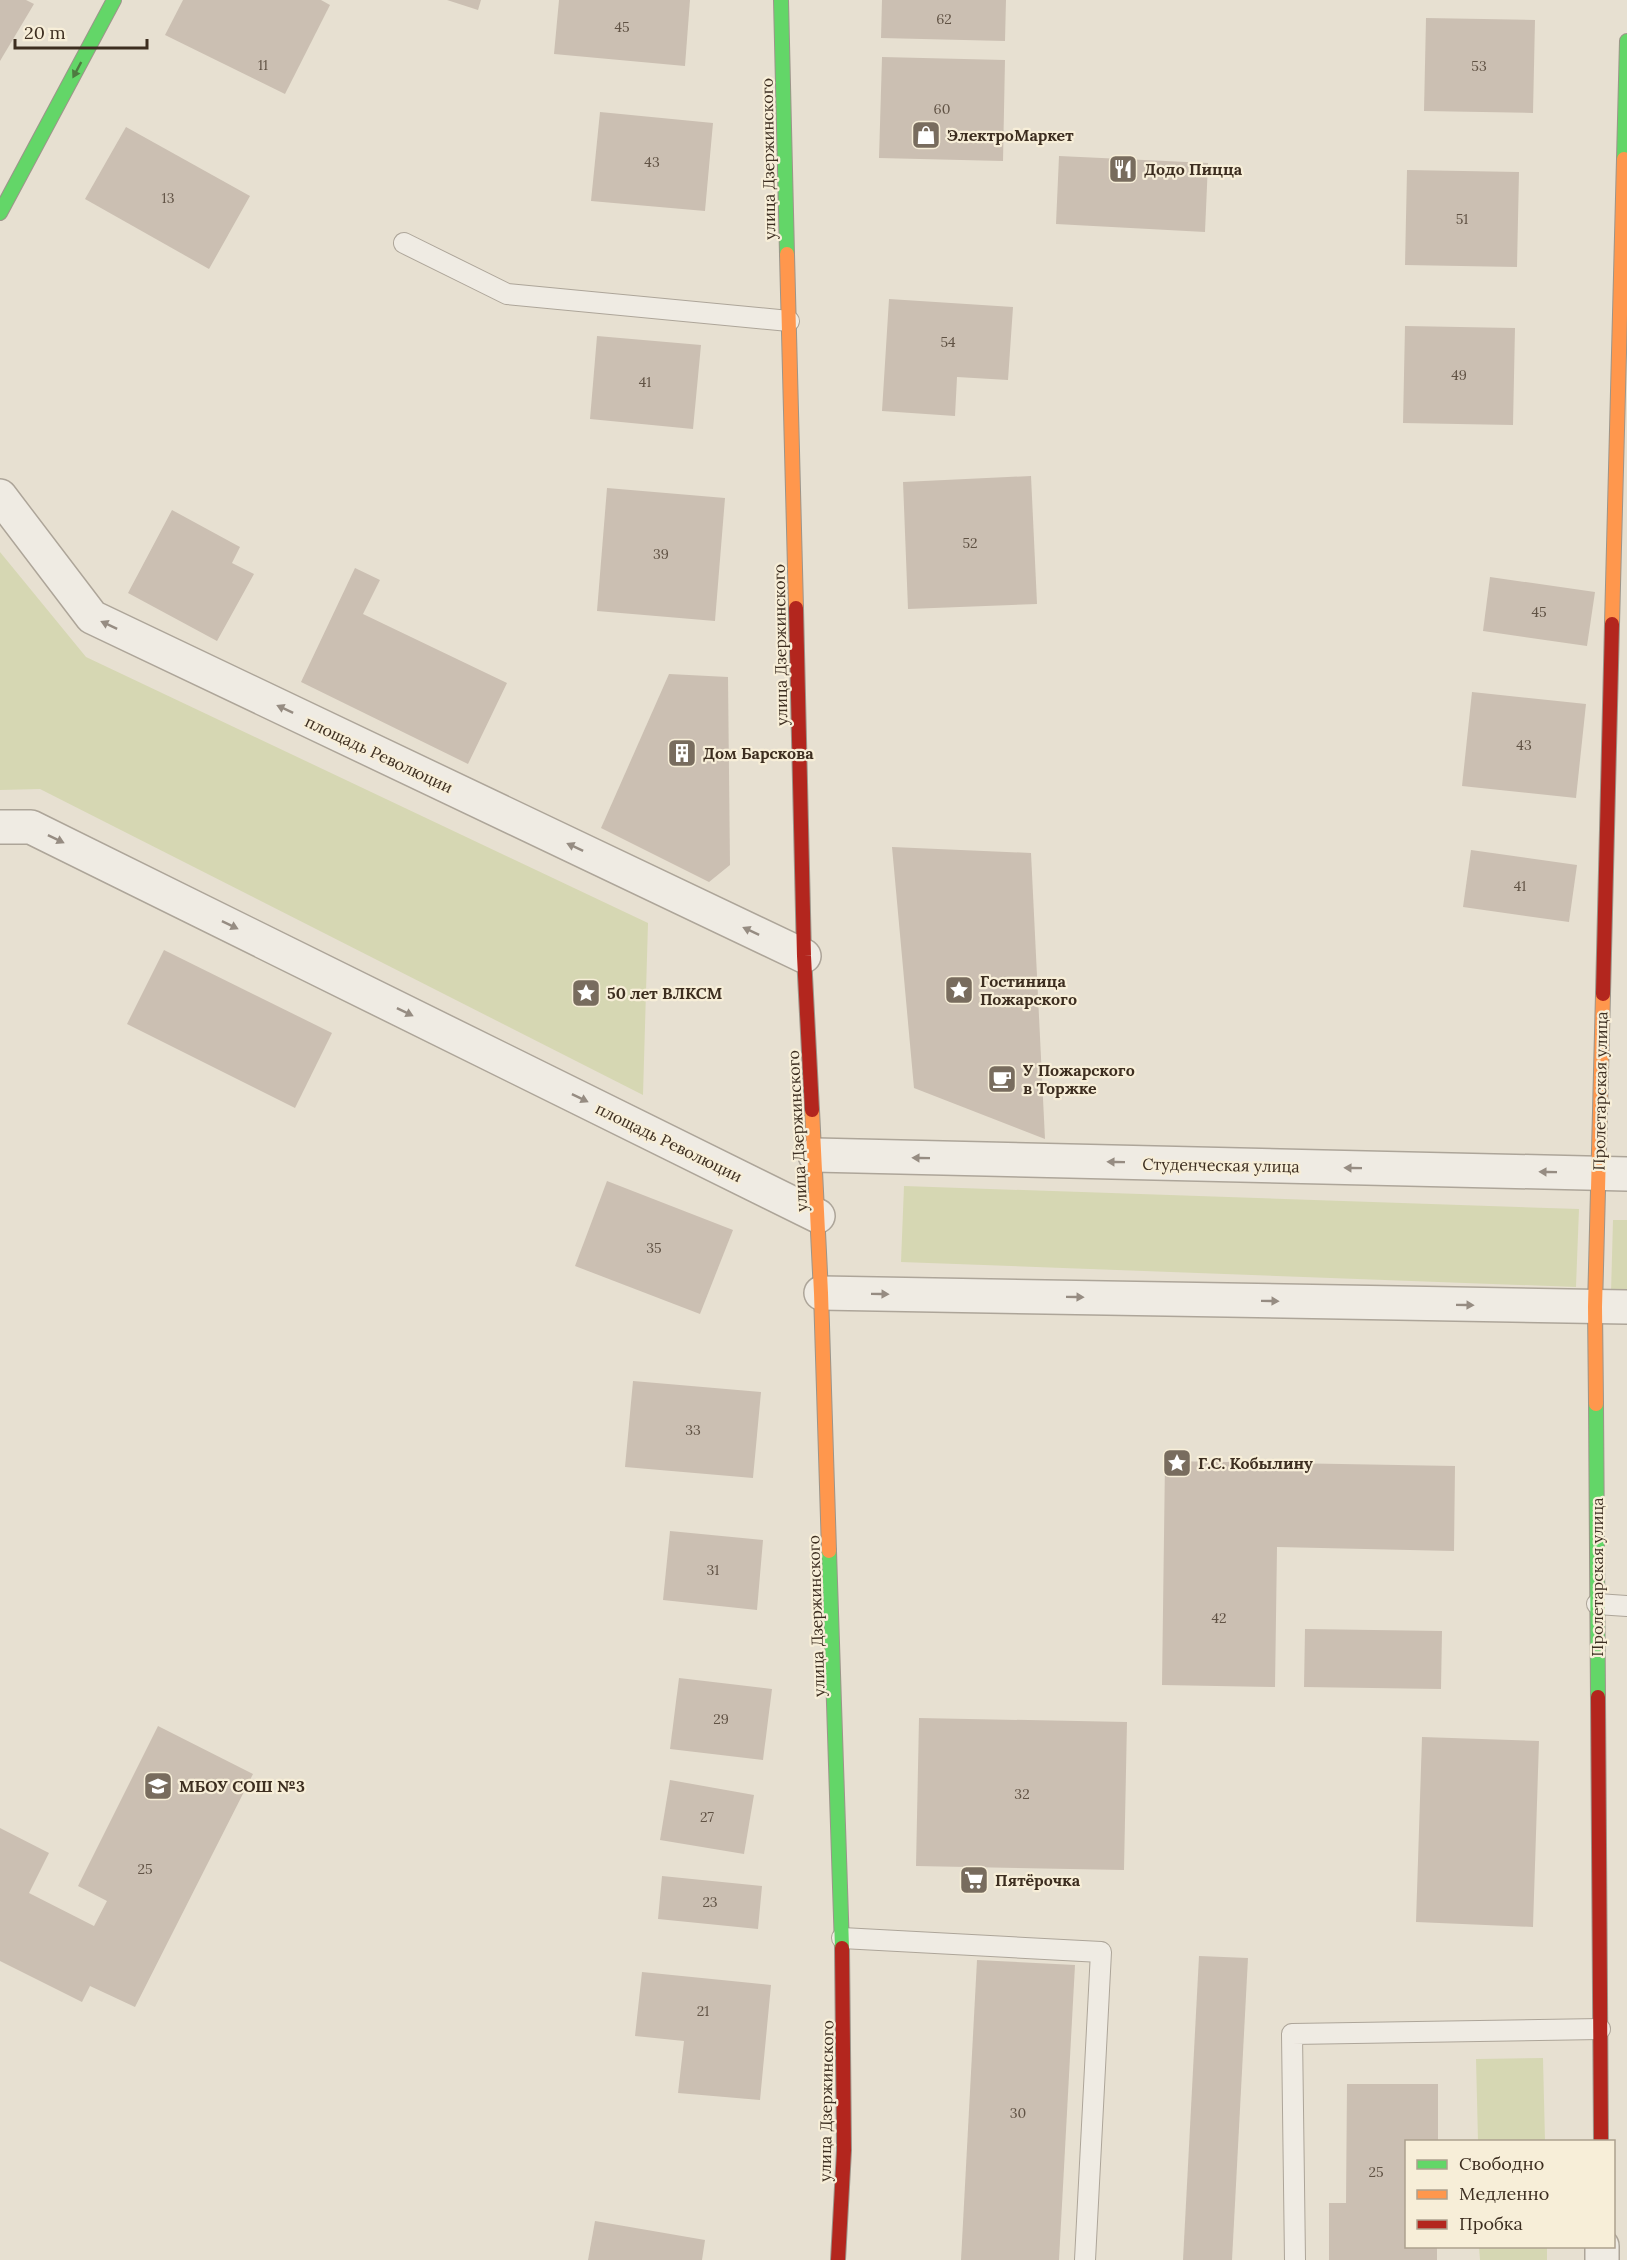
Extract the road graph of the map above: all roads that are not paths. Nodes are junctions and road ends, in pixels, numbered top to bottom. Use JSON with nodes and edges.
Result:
{"nodes":[{"id":1,"x":114,"y":0,"type":"edge"},
{"id":2,"x":781,"y":0,"type":"edge"},
{"id":3,"x":1627,"y":41,"type":"edge"},
{"id":4,"x":0,"y":213,"type":"edge"},
{"id":5,"x":404,"y":243,"type":"dead end"},
{"id":6,"x":789,"y":321,"type":"junction"},
{"id":7,"x":0,"y":496,"type":"edge"},
{"id":8,"x":0,"y":827,"type":"edge"},
{"id":9,"x":804,"y":956,"type":"junction"},
{"id":10,"x":815,"y":1155,"type":"junction"},
{"id":11,"x":1612,"y":1174,"type":"edge"},
{"id":12,"x":818,"y":1216,"type":"junction"},
{"id":13,"x":821,"y":1293,"type":"junction"},
{"id":14,"x":1595,"y":1306,"type":"junction"},
{"id":15,"x":1627,"y":1307,"type":"edge"},
{"id":16,"x":1597,"y":1604,"type":"junction"},
{"id":17,"x":1627,"y":1606,"type":"edge"},
{"id":18,"x":842,"y":1938,"type":"junction"},
{"id":19,"x":1600,"y":2029,"type":"junction"},
{"id":20,"x":1601,"y":2140,"type":"edge"},
{"id":21,"x":838,"y":2260,"type":"edge"},
{"id":22,"x":1085,"y":2260,"type":"edge"},
{"id":23,"x":1295,"y":2260,"type":"edge"}],
"edges":[{"from":1,"to":4,"type":"street","one_way":true},
{"from":2,"to":6,"type":"street","name":"улица Дзержинского"},
{"from":3,"to":11,"type":"street","name":"Пролетарская улица"},
{"from":5,"to":6,"type":"lane"},
{"from":6,"to":9,"type":"street","name":"улица Дзержинского"},
{"from":9,"to":7,"type":"street","name":"площадь Революции","one_way":true},
{"from":8,"to":12,"type":"street","name":"площадь Революции","one_way":true},
{"from":9,"to":10,"type":"street","name":"улица Дзержинского"},
{"from":11,"to":10,"type":"street","name":"Студенческая улица","one_way":true},
{"from":10,"to":12,"type":"street","name":"улица Дзержинского"},
{"from":11,"to":14,"type":"street","name":"Пролетарская улица"},
{"from":12,"to":13,"type":"street","name":"улица Дзержинского"},
{"from":13,"to":14,"type":"street","one_way":true},
{"from":13,"to":18,"type":"street","name":"улица Дзержинского"},
{"from":14,"to":15,"type":"street"},
{"from":14,"to":16,"type":"street","name":"Пролетарская улица"},
{"from":16,"to":17,"type":"lane"},
{"from":16,"to":19,"type":"street","name":"Пролетарская улица"},
{"from":18,"to":21,"type":"street","name":"улица Дзержинского"},
{"from":18,"to":22,"type":"lane"},
{"from":19,"to":20,"type":"street","name":"Пролетарская улица"},
{"from":19,"to":23,"type":"lane"}]}
